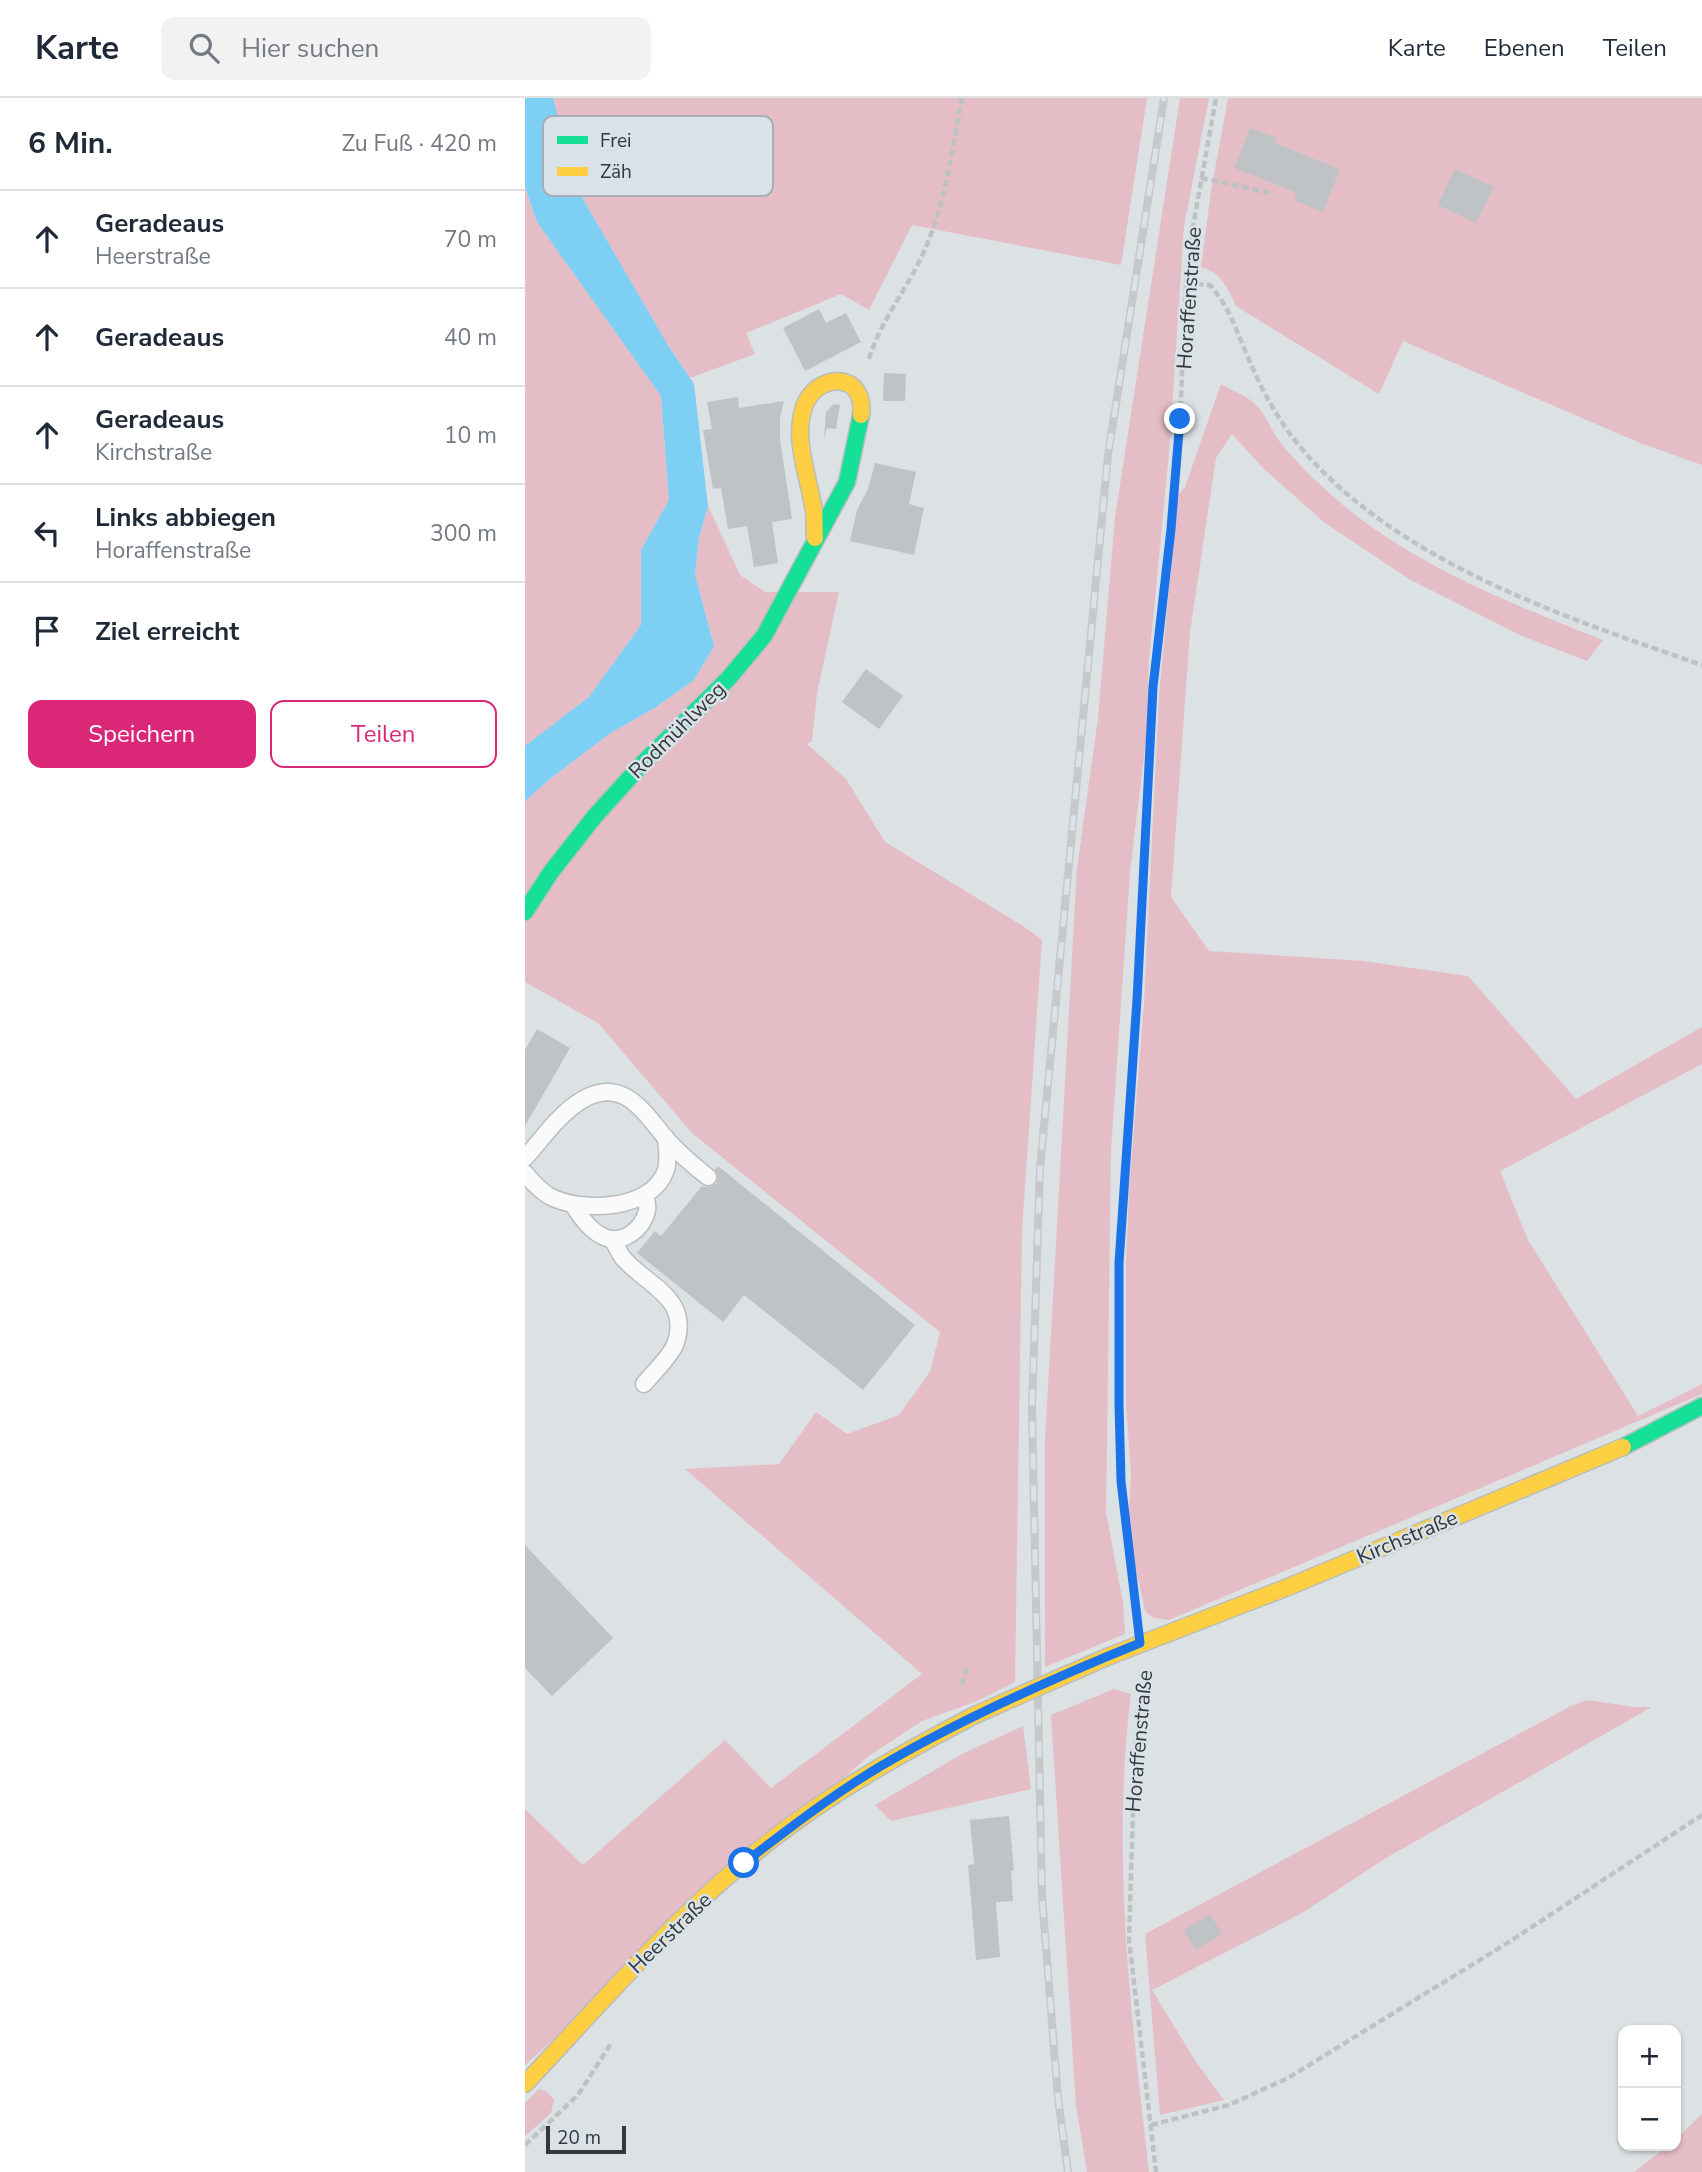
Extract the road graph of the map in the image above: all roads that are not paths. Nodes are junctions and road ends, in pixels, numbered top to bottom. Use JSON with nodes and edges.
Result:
{"nodes":[{"id":1,"x":815,"y":538,"type":"junction"},
{"id":2,"x":525,"y":912,"type":"edge"},
{"id":3,"x":666,"y":1138,"type":"junction"},
{"id":4,"x":525,"y":1158,"type":"edge"},
{"id":5,"x":525,"y":1174,"type":"edge"},
{"id":6,"x":708,"y":1177,"type":"dead end"},
{"id":7,"x":646,"y":1195,"type":"junction"},
{"id":8,"x":573,"y":1205,"type":"junction"},
{"id":9,"x":612,"y":1239,"type":"junction"},
{"id":10,"x":645,"y":1384,"type":"dead end"},
{"id":11,"x":1702,"y":1406,"type":"edge"},
{"id":12,"x":1107,"y":1657,"type":"joint"},
{"id":13,"x":525,"y":2084,"type":"edge"}],
"edges":[{"from":1,"to":1,"type":"street","name":"Rodmühlweg"},
{"from":1,"to":2,"type":"street","name":"Rodmühlweg"},
{"from":3,"to":4,"type":"lane"},
{"from":3,"to":6,"type":"lane"},
{"from":3,"to":7,"type":"lane"},
{"from":5,"to":8,"type":"lane"},
{"from":7,"to":8,"type":"lane"},
{"from":7,"to":9,"type":"lane"},
{"from":8,"to":9,"type":"lane"},
{"from":9,"to":10,"type":"lane"},
{"from":11,"to":12,"type":"street","name":"Kirchstraße"},
{"from":12,"to":13,"type":"street","name":"Heerstraße","bridge":true}]}
